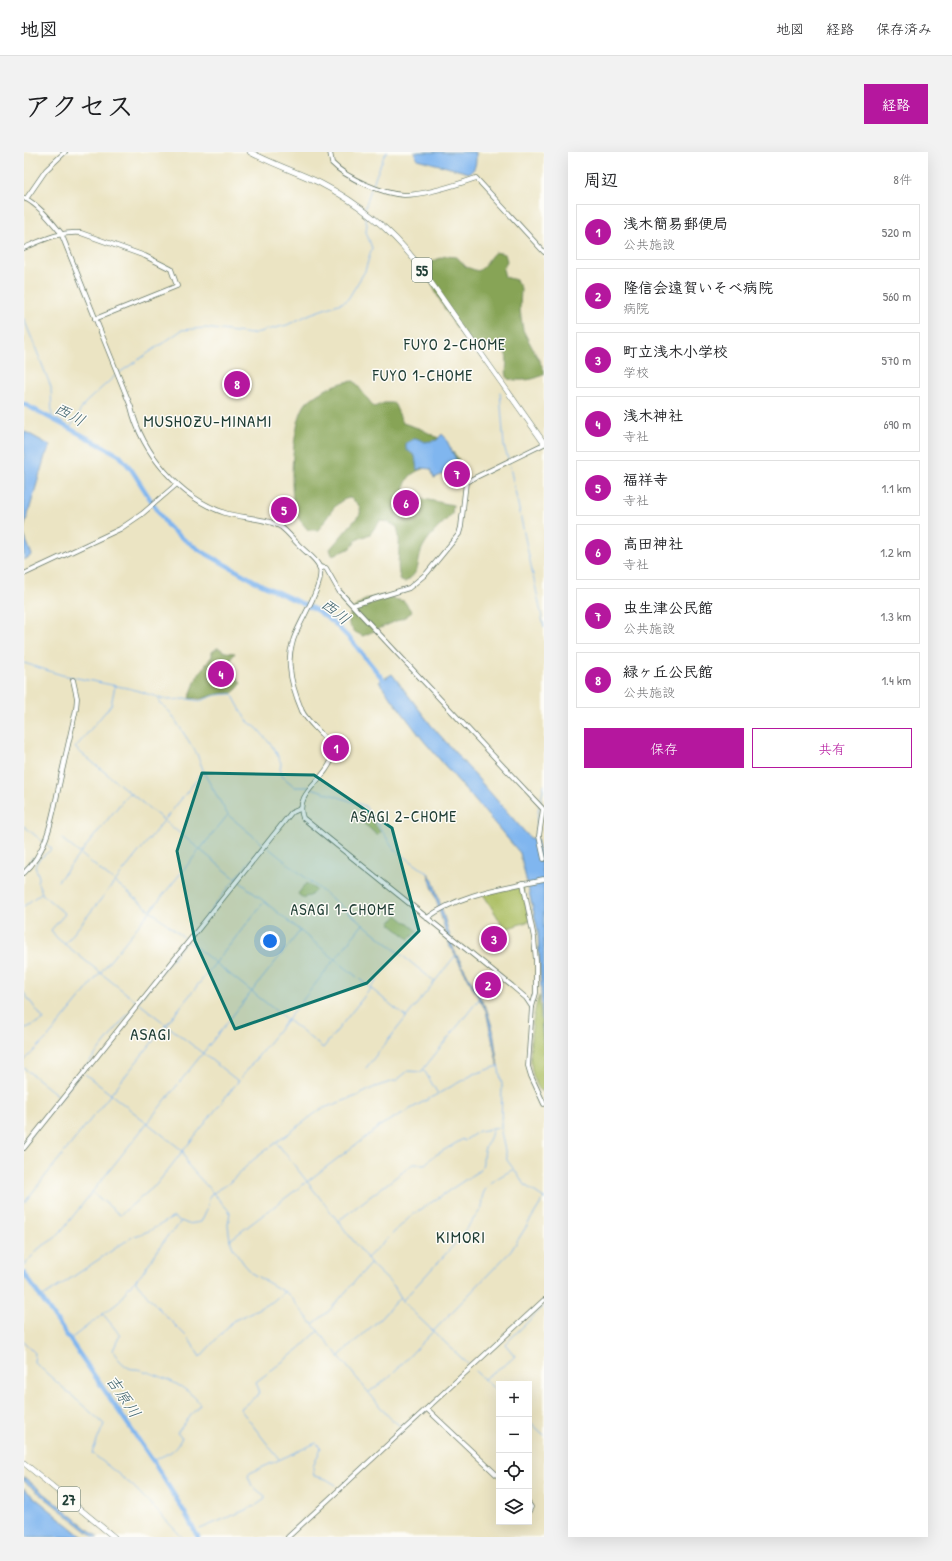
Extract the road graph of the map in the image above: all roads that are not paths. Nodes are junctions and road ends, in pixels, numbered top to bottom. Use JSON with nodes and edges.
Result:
{"nodes":[{"id":1,"x":65,"y":152,"type":"edge"},
{"id":2,"x":250,"y":152,"type":"edge"},
{"id":3,"x":330,"y":152,"type":"edge"},
{"id":4,"x":25,"y":198,"type":"edge"},
{"id":5,"x":61,"y":233,"type":"junction"},
{"id":6,"x":24,"y":248,"type":"edge"},
{"id":7,"x":544,"y":252,"type":"edge"},
{"id":8,"x":96,"y":319,"type":"junction"},
{"id":9,"x":544,"y":444,"type":"edge"},
{"id":10,"x":177,"y":484,"type":"junction"},
{"id":11,"x":319,"y":567,"type":"junction"},
{"id":12,"x":24,"y":574,"type":"edge"},
{"id":13,"x":353,"y":605,"type":"junction"},
{"id":14,"x":73,"y":680,"type":"dead end"},
{"id":15,"x":300,"y":809,"type":"junction"},
{"id":16,"x":544,"y":860,"type":"edge"},
{"id":17,"x":24,"y":873,"type":"edge"},
{"id":18,"x":544,"y":879,"type":"edge"},
{"id":19,"x":525,"y":883,"type":"junction"},
{"id":20,"x":427,"y":918,"type":"junction"},
{"id":21,"x":532,"y":1007,"type":"junction"},
{"id":22,"x":544,"y":1104,"type":"edge"},
{"id":23,"x":24,"y":1148,"type":"edge"},
{"id":24,"x":544,"y":1300,"type":"edge"},
{"id":25,"x":427,"y":1409,"type":"junction"},
{"id":26,"x":24,"y":1463,"type":"edge"},
{"id":27,"x":496,"y":1474,"type":"edge"},
{"id":28,"x":114,"y":1537,"type":"edge"},
{"id":29,"x":288,"y":1537,"type":"edge"}],
"edges":[{"from":1,"to":4,"type":"street"},
{"from":2,"to":9,"type":"main road","number":"55"},
{"from":3,"to":7,"type":"street"},
{"from":4,"to":5,"type":"street"},
{"from":5,"to":6,"type":"street"},
{"from":5,"to":8,"type":"street"},
{"from":5,"to":8,"type":"street"},
{"from":8,"to":10,"type":"street"},
{"from":9,"to":13,"type":"street"},
{"from":10,"to":11,"type":"street"},
{"from":10,"to":12,"type":"street"},
{"from":11,"to":13,"type":"street"},
{"from":11,"to":15,"type":"street"},
{"from":13,"to":16,"type":"street"},
{"from":14,"to":17,"type":"street"},
{"from":15,"to":20,"type":"street"},
{"from":15,"to":23,"type":"street"},
{"from":18,"to":19,"type":"street"},
{"from":19,"to":20,"type":"street"},
{"from":19,"to":21,"type":"street"},
{"from":20,"to":21,"type":"street"},
{"from":21,"to":22,"type":"street"},
{"from":24,"to":25,"type":"street"},
{"from":25,"to":27,"type":"street"},
{"from":25,"to":29,"type":"street"},
{"from":26,"to":28,"type":"main road","number":"27"}]}
